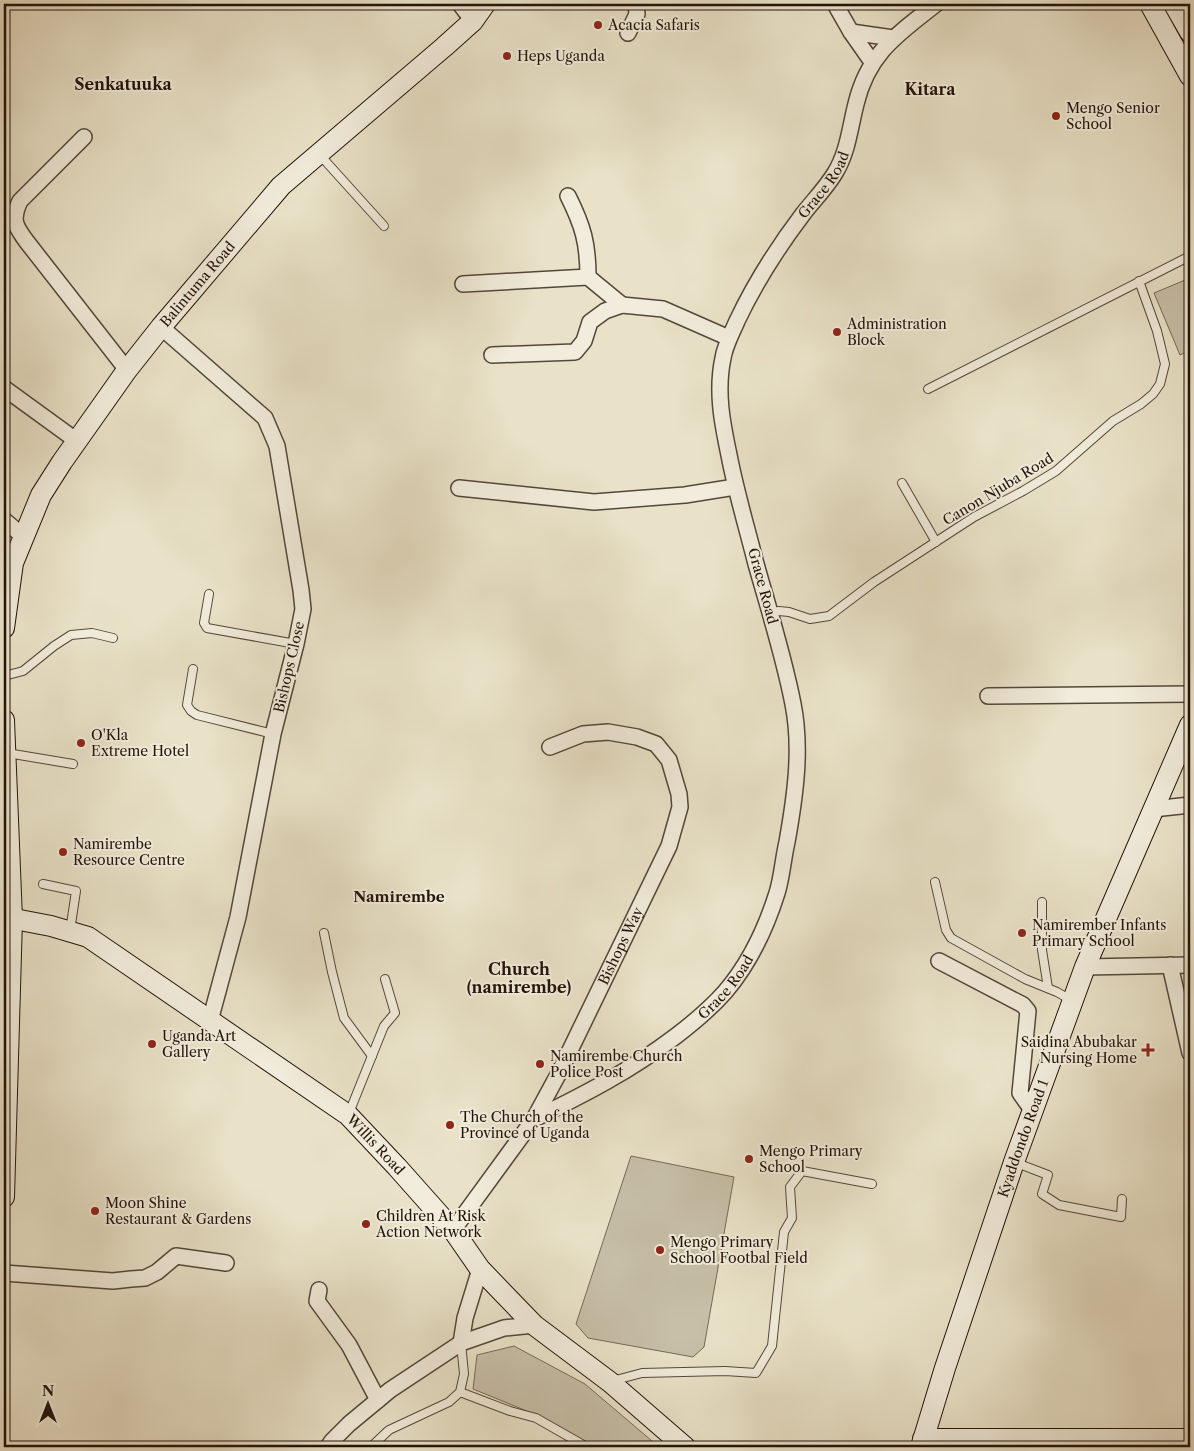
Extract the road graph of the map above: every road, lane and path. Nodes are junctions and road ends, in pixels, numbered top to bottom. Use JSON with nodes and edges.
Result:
{"nodes":[{"id":1,"x":460,"y":4,"type":"edge"},
{"id":2,"x":485,"y":4,"type":"edge"},
{"id":3,"x":636,"y":4,"type":"edge"},
{"id":4,"x":835,"y":4,"type":"edge"},
{"id":5,"x":936,"y":4,"type":"edge"},
{"id":6,"x":1150,"y":4,"type":"edge"},
{"id":7,"x":1174,"y":4,"type":"edge"},
{"id":8,"x":473,"y":21,"type":"junction"},
{"id":9,"x":851,"y":32,"type":"junction"},
{"id":10,"x":1190,"y":32,"type":"edge"},
{"id":11,"x":628,"y":33,"type":"dead end"},
{"id":12,"x":893,"y":38,"type":"junction"},
{"id":13,"x":872,"y":62,"type":"junction"},
{"id":14,"x":1190,"y":76,"type":"edge"},
{"id":15,"x":84,"y":137,"type":"dead end"},
{"id":16,"x":319,"y":154,"type":"junction"},
{"id":17,"x":568,"y":196,"type":"dead end"},
{"id":18,"x":9,"y":214,"type":"edge"},
{"id":19,"x":384,"y":226,"type":"dead end"},
{"id":20,"x":1190,"y":256,"type":"edge"},
{"id":21,"x":588,"y":277,"type":"junction"},
{"id":22,"x":1139,"y":281,"type":"junction"},
{"id":23,"x":463,"y":284,"type":"dead end"},
{"id":24,"x":622,"y":305,"type":"junction"},
{"id":25,"x":161,"y":327,"type":"junction"},
{"id":26,"x":729,"y":338,"type":"junction"},
{"id":27,"x":492,"y":355,"type":"dead end"},
{"id":28,"x":127,"y":370,"type":"junction"},
{"id":29,"x":4,"y":388,"type":"edge"},
{"id":30,"x":928,"y":389,"type":"dead end"},
{"id":31,"x":77,"y":441,"type":"junction"},
{"id":32,"x":902,"y":483,"type":"dead end"},
{"id":33,"x":735,"y":486,"type":"junction"},
{"id":34,"x":459,"y":488,"type":"dead end"},
{"id":35,"x":4,"y":520,"type":"edge"},
{"id":36,"x":24,"y":537,"type":"junction"},
{"id":37,"x":936,"y":542,"type":"junction"},
{"id":38,"x":208,"y":594,"type":"dead end"},
{"id":39,"x":770,"y":614,"type":"junction"},
{"id":40,"x":4,"y":628,"type":"edge"},
{"id":41,"x":113,"y":638,"type":"dead end"},
{"id":42,"x":296,"y":644,"type":"junction"},
{"id":43,"x":193,"y":669,"type":"dead end"},
{"id":44,"x":4,"y":676,"type":"edge"},
{"id":45,"x":1190,"y":694,"type":"edge"},
{"id":46,"x":988,"y":696,"type":"dead end"},
{"id":47,"x":4,"y":720,"type":"edge"},
{"id":48,"x":1190,"y":725,"type":"edge"},
{"id":49,"x":273,"y":734,"type":"junction"},
{"id":50,"x":550,"y":747,"type":"dead end"},
{"id":51,"x":5,"y":753,"type":"junction"},
{"id":52,"x":73,"y":764,"type":"dead end"},
{"id":53,"x":1190,"y":805,"type":"edge"},
{"id":54,"x":1153,"y":809,"type":"junction"},
{"id":55,"x":934,"y":882,"type":"dead end"},
{"id":56,"x":43,"y":884,"type":"dead end"},
{"id":57,"x":8,"y":886,"type":"edge"},
{"id":58,"x":1042,"y":902,"type":"dead end"},
{"id":59,"x":8,"y":918,"type":"edge"},
{"id":60,"x":70,"y":931,"type":"junction"},
{"id":61,"x":324,"y":934,"type":"dead end"},
{"id":62,"x":939,"y":962,"type":"dead end"},
{"id":63,"x":1170,"y":965,"type":"junction"},
{"id":64,"x":1190,"y":965,"type":"edge"},
{"id":65,"x":1085,"y":967,"type":"junction"},
{"id":66,"x":385,"y":979,"type":"dead end"},
{"id":67,"x":1048,"y":988,"type":"junction"},
{"id":68,"x":1073,"y":1001,"type":"junction"},
{"id":69,"x":210,"y":1021,"type":"junction"},
{"id":70,"x":1190,"y":1053,"type":"edge"},
{"id":71,"x":372,"y":1056,"type":"junction"},
{"id":72,"x":6,"y":1092,"type":"edge"},
{"id":73,"x":1032,"y":1110,"type":"junction"},
{"id":74,"x":348,"y":1115,"type":"junction"},
{"id":75,"x":534,"y":1119,"type":"junction"},
{"id":76,"x":1014,"y":1162,"type":"junction"},
{"id":77,"x":872,"y":1184,"type":"dead end"},
{"id":78,"x":4,"y":1197,"type":"edge"},
{"id":79,"x":1122,"y":1199,"type":"dead end"},
{"id":80,"x":453,"y":1230,"type":"junction"},
{"id":81,"x":226,"y":1263,"type":"dead end"},
{"id":82,"x":480,"y":1269,"type":"junction"},
{"id":83,"x":4,"y":1273,"type":"edge"},
{"id":84,"x":319,"y":1290,"type":"dead end"},
{"id":85,"x":534,"y":1325,"type":"junction"},
{"id":86,"x":461,"y":1343,"type":"junction"},
{"id":87,"x":610,"y":1382,"type":"junction"},
{"id":88,"x":460,"y":1392,"type":"junction"},
{"id":89,"x":378,"y":1400,"type":"junction"},
{"id":90,"x":1190,"y":1439,"type":"edge"},
{"id":91,"x":922,"y":1443,"type":"edge"},
{"id":92,"x":1061,"y":1444,"type":"edge"},
{"id":93,"x":1098,"y":1444,"type":"edge"},
{"id":94,"x":328,"y":1447,"type":"edge"},
{"id":95,"x":371,"y":1447,"type":"edge"},
{"id":96,"x":587,"y":1447,"type":"edge"},
{"id":97,"x":685,"y":1447,"type":"edge"}],
"edges":[{"from":1,"to":8,"type":"street"},
{"from":2,"to":8,"type":"street","name":"Balintuma Road"},
{"from":3,"to":11,"type":"street"},
{"from":4,"to":9,"type":"street"},
{"from":5,"to":12,"type":"street","name":"Grace Road"},
{"from":6,"to":14,"type":"street"},
{"from":7,"to":10,"type":"street"},
{"from":8,"to":16,"type":"street","name":"Balintuma Road"},
{"from":9,"to":12,"type":"street"},
{"from":9,"to":13,"type":"street"},
{"from":12,"to":13,"type":"street","name":"Grace Road"},
{"from":13,"to":26,"type":"street","name":"Grace Road"},
{"from":15,"to":18,"type":"street"},
{"from":16,"to":19,"type":"lane"},
{"from":16,"to":25,"type":"street","name":"Balintuma Road"},
{"from":17,"to":21,"type":"street"},
{"from":18,"to":28,"type":"street"},
{"from":20,"to":22,"type":"lane"},
{"from":21,"to":23,"type":"street"},
{"from":21,"to":24,"type":"street"},
{"from":22,"to":30,"type":"lane"},
{"from":22,"to":37,"type":"lane","name":"Canon Njuba Road"},
{"from":24,"to":26,"type":"street"},
{"from":24,"to":27,"type":"street"},
{"from":25,"to":28,"type":"street","name":"Balintuma Road"},
{"from":25,"to":42,"type":"street","name":"Bishops Close"},
{"from":26,"to":33,"type":"street","name":"Grace Road"},
{"from":28,"to":31,"type":"street","name":"Balintuma Road"},
{"from":29,"to":31,"type":"street"},
{"from":31,"to":36,"type":"street","name":"Balintuma Road"},
{"from":32,"to":37,"type":"lane"},
{"from":33,"to":34,"type":"street"},
{"from":33,"to":39,"type":"street","name":"Grace Road"},
{"from":35,"to":36,"type":"street"},
{"from":36,"to":40,"type":"street","name":"Balintuma Road"},
{"from":37,"to":39,"type":"lane","name":"Canon Njuba Road"},
{"from":38,"to":42,"type":"lane"},
{"from":39,"to":75,"type":"street","name":"Grace Road"},
{"from":41,"to":44,"type":"lane"},
{"from":42,"to":49,"type":"street","name":"Bishops Close"},
{"from":43,"to":49,"type":"lane"},
{"from":45,"to":46,"type":"street"},
{"from":47,"to":51,"type":"street"},
{"from":48,"to":54,"type":"street","name":"Kyaddondo Road 1"},
{"from":49,"to":69,"type":"street","name":"Bishops Close"},
{"from":50,"to":75,"type":"street","name":"Bishops Way"},
{"from":51,"to":52,"type":"lane"},
{"from":51,"to":57,"type":"street"},
{"from":53,"to":54,"type":"street"},
{"from":54,"to":65,"type":"street","name":"Kyaddondo Road 1"},
{"from":55,"to":67,"type":"lane"},
{"from":56,"to":60,"type":"lane"},
{"from":57,"to":59,"type":"street"},
{"from":58,"to":67,"type":"lane"},
{"from":59,"to":60,"type":"street","name":"Willis Road"},
{"from":59,"to":72,"type":"street"},
{"from":60,"to":69,"type":"street","name":"Willis Road"},
{"from":61,"to":71,"type":"lane"},
{"from":62,"to":73,"type":"street"},
{"from":63,"to":64,"type":"street"},
{"from":63,"to":65,"type":"street"},
{"from":63,"to":70,"type":"street"},
{"from":65,"to":68,"type":"street","name":"Kyaddondo Road 1"},
{"from":66,"to":71,"type":"lane"},
{"from":67,"to":68,"type":"lane"},
{"from":68,"to":73,"type":"street","name":"Kyaddondo Road 1"},
{"from":69,"to":74,"type":"street","name":"Willis Road"},
{"from":71,"to":74,"type":"lane"},
{"from":72,"to":78,"type":"street"},
{"from":73,"to":76,"type":"street","name":"Kyaddondo Road 1"},
{"from":74,"to":80,"type":"street","name":"Willis Road"},
{"from":75,"to":80,"type":"street","name":"Bishops Way"},
{"from":76,"to":79,"type":"lane"},
{"from":76,"to":91,"type":"street","name":"Kyaddondo Road 1"},
{"from":77,"to":87,"type":"lane"},
{"from":80,"to":82,"type":"street","name":"Willis Road"},
{"from":81,"to":83,"type":"street"},
{"from":82,"to":85,"type":"street","name":"Willis Road"},
{"from":82,"to":86,"type":"street"},
{"from":84,"to":89,"type":"street"},
{"from":85,"to":86,"type":"street"},
{"from":85,"to":87,"type":"street","name":"Willis Road"},
{"from":86,"to":88,"type":"lane"},
{"from":86,"to":89,"type":"street"},
{"from":87,"to":97,"type":"street","name":"Willis Road"},
{"from":88,"to":95,"type":"lane"},
{"from":88,"to":96,"type":"lane"},
{"from":89,"to":94,"type":"street"},
{"from":90,"to":93,"type":"street"},
{"from":91,"to":92,"type":"street"},
{"from":92,"to":93,"type":"street"}]}
